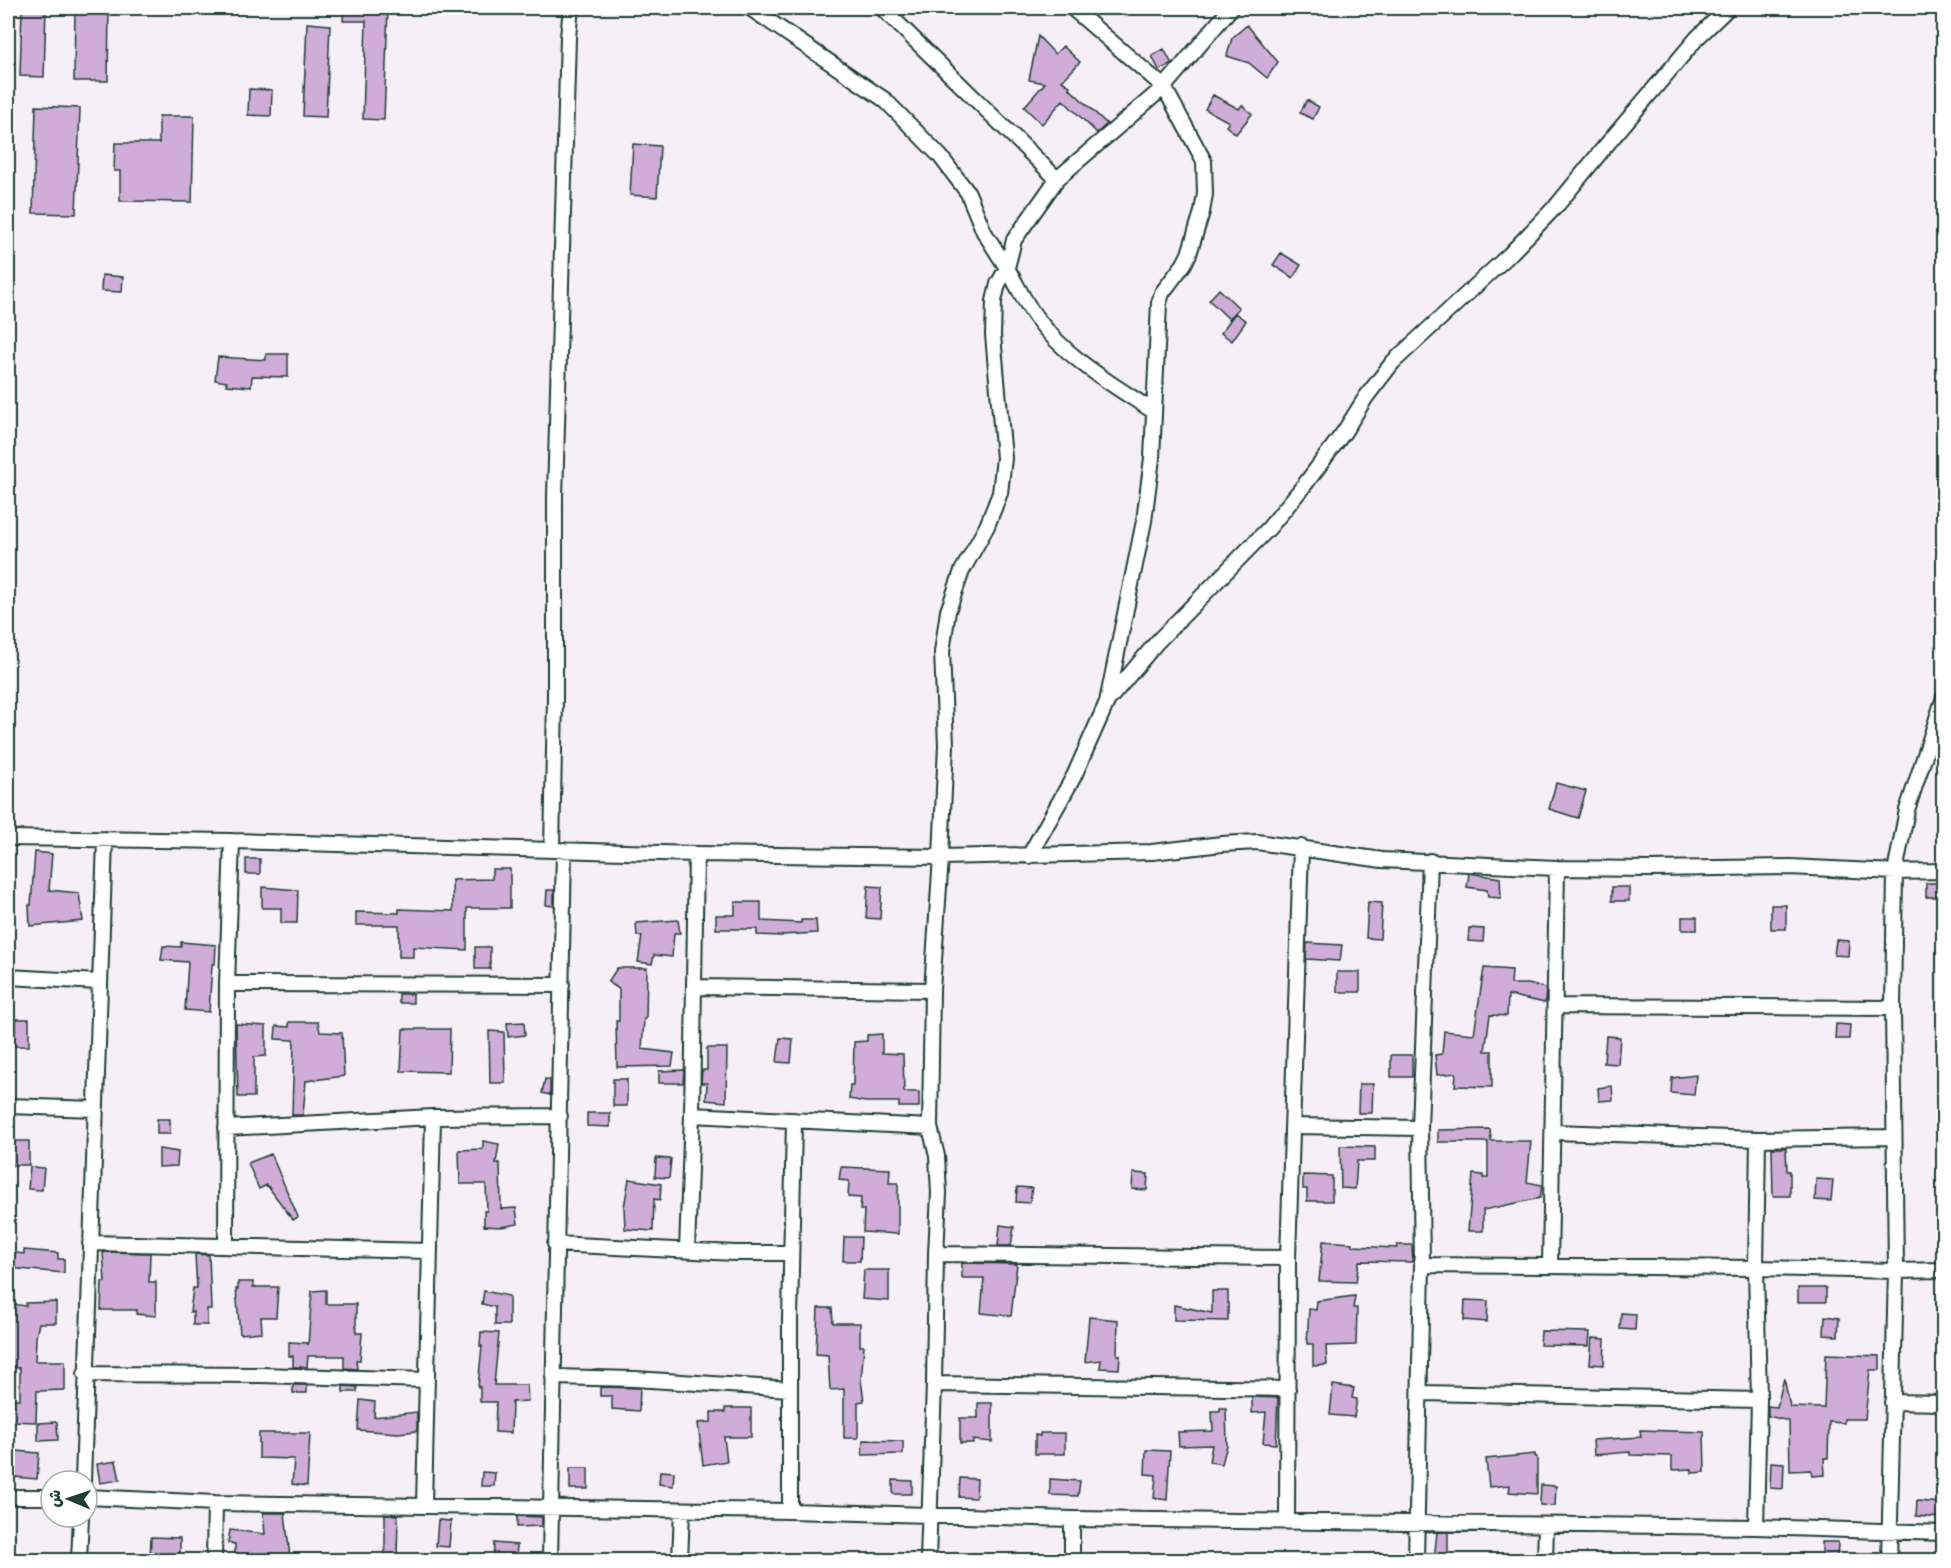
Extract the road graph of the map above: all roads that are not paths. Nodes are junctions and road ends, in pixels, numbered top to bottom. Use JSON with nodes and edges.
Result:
{"nodes":[{"id":1,"x":571,"y":8,"type":"edge"},
{"id":2,"x":750,"y":8,"type":"edge"},
{"id":3,"x":882,"y":8,"type":"edge"},
{"id":4,"x":1072,"y":8,"type":"edge"},
{"id":5,"x":1231,"y":8,"type":"edge"},
{"id":6,"x":1728,"y":8,"type":"edge"},
{"id":7,"x":1164,"y":87,"type":"junction"},
{"id":8,"x":1057,"y":179,"type":"junction"},
{"id":9,"x":1007,"y":268,"type":"junction"},
{"id":10,"x":1153,"y":411,"type":"junction"},
{"id":11,"x":1943,"y":699,"type":"edge"},
{"id":12,"x":1107,"y":702,"type":"junction"},
{"id":13,"x":8,"y":838,"type":"edge"},
{"id":14,"x":105,"y":840,"type":"junction"},
{"id":15,"x":232,"y":841,"type":"junction"},
{"id":16,"x":1301,"y":847,"type":"junction"},
{"id":17,"x":558,"y":849,"type":"junction"},
{"id":18,"x":696,"y":854,"type":"junction"},
{"id":19,"x":1029,"y":856,"type":"junction"},
{"id":20,"x":941,"y":857,"type":"junction"},
{"id":21,"x":1430,"y":861,"type":"junction"},
{"id":22,"x":1557,"y":868,"type":"junction"},
{"id":23,"x":1944,"y":871,"type":"edge"},
{"id":24,"x":1895,"y":872,"type":"junction"},
{"id":25,"x":8,"y":977,"type":"edge"},
{"id":26,"x":99,"y":982,"type":"junction"},
{"id":27,"x":227,"y":984,"type":"junction"},
{"id":28,"x":562,"y":986,"type":"junction"},
{"id":29,"x":694,"y":987,"type":"junction"},
{"id":30,"x":932,"y":990,"type":"junction"},
{"id":31,"x":1555,"y":1006,"type":"junction"},
{"id":32,"x":1893,"y":1008,"type":"junction"},
{"id":33,"x":8,"y":1106,"type":"edge"},
{"id":34,"x":95,"y":1109,"type":"junction"},
{"id":35,"x":692,"y":1115,"type":"junction"},
{"id":36,"x":560,"y":1116,"type":"junction"},
{"id":37,"x":433,"y":1117,"type":"junction"},
{"id":38,"x":794,"y":1120,"type":"junction"},
{"id":39,"x":1293,"y":1126,"type":"junction"},
{"id":40,"x":930,"y":1127,"type":"junction"},
{"id":41,"x":226,"y":1128,"type":"junction"},
{"id":42,"x":1420,"y":1128,"type":"junction"},
{"id":43,"x":1554,"y":1132,"type":"junction"},
{"id":44,"x":1894,"y":1137,"type":"junction"},
{"id":45,"x":1758,"y":1139,"type":"junction"},
{"id":46,"x":90,"y":1243,"type":"junction"},
{"id":47,"x":555,"y":1244,"type":"junction"},
{"id":48,"x":226,"y":1245,"type":"junction"},
{"id":49,"x":687,"y":1250,"type":"junction"},
{"id":50,"x":430,"y":1251,"type":"junction"},
{"id":51,"x":791,"y":1253,"type":"junction"},
{"id":52,"x":936,"y":1254,"type":"junction"},
{"id":53,"x":1288,"y":1258,"type":"junction"},
{"id":54,"x":1422,"y":1265,"type":"junction"},
{"id":55,"x":1550,"y":1265,"type":"junction"},
{"id":56,"x":1756,"y":1268,"type":"junction"},
{"id":57,"x":1944,"y":1270,"type":"edge"},
{"id":58,"x":1896,"y":1271,"type":"junction"},
{"id":59,"x":85,"y":1374,"type":"junction"},
{"id":60,"x":553,"y":1377,"type":"junction"},
{"id":61,"x":427,"y":1380,"type":"junction"},
{"id":62,"x":934,"y":1384,"type":"junction"},
{"id":63,"x":790,"y":1389,"type":"junction"},
{"id":64,"x":1288,"y":1389,"type":"junction"},
{"id":65,"x":1420,"y":1393,"type":"junction"},
{"id":66,"x":1759,"y":1400,"type":"junction"},
{"id":67,"x":1892,"y":1402,"type":"junction"},
{"id":68,"x":1944,"y":1403,"type":"edge"},
{"id":69,"x":83,"y":1469,"type":"edge"},
{"id":70,"x":8,"y":1497,"type":"edge"},
{"id":71,"x":39,"y":1497,"type":"edge"},
{"id":72,"x":99,"y":1498,"type":"edge"},
{"id":73,"x":215,"y":1503,"type":"junction"},
{"id":74,"x":424,"y":1505,"type":"junction"},
{"id":75,"x":550,"y":1509,"type":"junction"},
{"id":76,"x":682,"y":1510,"type":"junction"},
{"id":77,"x":790,"y":1511,"type":"junction"},
{"id":78,"x":929,"y":1515,"type":"junction"},
{"id":79,"x":1072,"y":1519,"type":"junction"},
{"id":80,"x":1287,"y":1522,"type":"junction"},
{"id":81,"x":1418,"y":1524,"type":"junction"},
{"id":82,"x":1546,"y":1525,"type":"junction"},
{"id":83,"x":1755,"y":1527,"type":"junction"},
{"id":84,"x":80,"y":1529,"type":"edge"},
{"id":85,"x":1890,"y":1532,"type":"junction"},
{"id":86,"x":1944,"y":1533,"type":"edge"},
{"id":87,"x":79,"y":1560,"type":"edge"},
{"id":88,"x":214,"y":1560,"type":"edge"},
{"id":89,"x":550,"y":1560,"type":"edge"},
{"id":90,"x":680,"y":1560,"type":"edge"},
{"id":91,"x":928,"y":1560,"type":"edge"},
{"id":92,"x":1072,"y":1560,"type":"edge"},
{"id":93,"x":1416,"y":1560,"type":"edge"},
{"id":94,"x":1545,"y":1560,"type":"edge"},
{"id":95,"x":1889,"y":1560,"type":"edge"}],
"edges":[{"from":1,"to":17,"type":"street"},
{"from":2,"to":9,"type":"street"},
{"from":3,"to":8,"type":"street"},
{"from":4,"to":7,"type":"street"},
{"from":5,"to":7,"type":"street"},
{"from":6,"to":12,"type":"street"},
{"from":7,"to":8,"type":"street"},
{"from":7,"to":10,"type":"street"},
{"from":8,"to":9,"type":"street"},
{"from":9,"to":10,"type":"street"},
{"from":9,"to":20,"type":"street"},
{"from":10,"to":12,"type":"street"},
{"from":11,"to":24,"type":"street"},
{"from":12,"to":19,"type":"street"},
{"from":13,"to":14,"type":"street"},
{"from":14,"to":15,"type":"street"},
{"from":14,"to":26,"type":"street"},
{"from":15,"to":17,"type":"street"},
{"from":15,"to":27,"type":"street"},
{"from":16,"to":19,"type":"street"},
{"from":16,"to":21,"type":"street"},
{"from":16,"to":39,"type":"street"},
{"from":17,"to":18,"type":"street"},
{"from":17,"to":28,"type":"street"},
{"from":18,"to":20,"type":"street"},
{"from":18,"to":29,"type":"street"},
{"from":19,"to":20,"type":"street"},
{"from":20,"to":30,"type":"street"},
{"from":21,"to":22,"type":"street"},
{"from":21,"to":42,"type":"street"},
{"from":22,"to":24,"type":"street"},
{"from":22,"to":31,"type":"street"},
{"from":23,"to":24,"type":"street"},
{"from":24,"to":32,"type":"street"},
{"from":25,"to":26,"type":"street"},
{"from":26,"to":34,"type":"street"},
{"from":27,"to":28,"type":"street"},
{"from":27,"to":41,"type":"street"},
{"from":28,"to":36,"type":"street"},
{"from":29,"to":30,"type":"street"},
{"from":29,"to":35,"type":"street"},
{"from":30,"to":40,"type":"street"},
{"from":31,"to":32,"type":"street"},
{"from":31,"to":43,"type":"street"},
{"from":32,"to":44,"type":"street"},
{"from":33,"to":34,"type":"street"},
{"from":34,"to":46,"type":"street"},
{"from":35,"to":38,"type":"street"},
{"from":35,"to":49,"type":"street"},
{"from":36,"to":37,"type":"street"},
{"from":36,"to":47,"type":"street"},
{"from":37,"to":41,"type":"street"},
{"from":37,"to":50,"type":"street"},
{"from":38,"to":40,"type":"street"},
{"from":38,"to":51,"type":"street"},
{"from":39,"to":42,"type":"street"},
{"from":39,"to":53,"type":"street"},
{"from":40,"to":52,"type":"street"},
{"from":41,"to":48,"type":"street"},
{"from":42,"to":54,"type":"street"},
{"from":43,"to":45,"type":"street"},
{"from":43,"to":55,"type":"street"},
{"from":44,"to":45,"type":"street"},
{"from":44,"to":58,"type":"street"},
{"from":45,"to":56,"type":"street"},
{"from":46,"to":48,"type":"street"},
{"from":46,"to":59,"type":"street"},
{"from":47,"to":49,"type":"street"},
{"from":47,"to":60,"type":"street"},
{"from":48,"to":50,"type":"street"},
{"from":49,"to":51,"type":"street"},
{"from":50,"to":61,"type":"street"},
{"from":51,"to":63,"type":"street"},
{"from":52,"to":53,"type":"street"},
{"from":52,"to":62,"type":"street"},
{"from":53,"to":64,"type":"street"},
{"from":54,"to":55,"type":"street"},
{"from":54,"to":65,"type":"street"},
{"from":55,"to":56,"type":"street"},
{"from":56,"to":58,"type":"street"},
{"from":56,"to":66,"type":"street"},
{"from":57,"to":58,"type":"street"},
{"from":58,"to":67,"type":"street"},
{"from":59,"to":61,"type":"street"},
{"from":59,"to":69,"type":"street"},
{"from":60,"to":63,"type":"street"},
{"from":60,"to":75,"type":"street"},
{"from":61,"to":74,"type":"street"},
{"from":62,"to":64,"type":"street"},
{"from":62,"to":78,"type":"street"},
{"from":63,"to":77,"type":"street"},
{"from":64,"to":80,"type":"street"},
{"from":65,"to":66,"type":"street"},
{"from":65,"to":81,"type":"street"},
{"from":66,"to":83,"type":"street"},
{"from":67,"to":68,"type":"street"},
{"from":67,"to":85,"type":"street"},
{"from":70,"to":71,"type":"street"},
{"from":72,"to":73,"type":"street"},
{"from":73,"to":74,"type":"street"},
{"from":73,"to":88,"type":"street"},
{"from":74,"to":75,"type":"street"},
{"from":75,"to":76,"type":"street"},
{"from":75,"to":89,"type":"street"},
{"from":76,"to":77,"type":"street"},
{"from":76,"to":90,"type":"street"},
{"from":77,"to":78,"type":"street"},
{"from":78,"to":79,"type":"street"},
{"from":78,"to":91,"type":"street"},
{"from":79,"to":80,"type":"street"},
{"from":79,"to":92,"type":"street"},
{"from":80,"to":81,"type":"street"},
{"from":81,"to":82,"type":"street"},
{"from":81,"to":93,"type":"street"},
{"from":82,"to":83,"type":"street"},
{"from":82,"to":94,"type":"street"},
{"from":83,"to":85,"type":"street"},
{"from":84,"to":87,"type":"street"},
{"from":85,"to":86,"type":"street"},
{"from":85,"to":95,"type":"street"}]}
